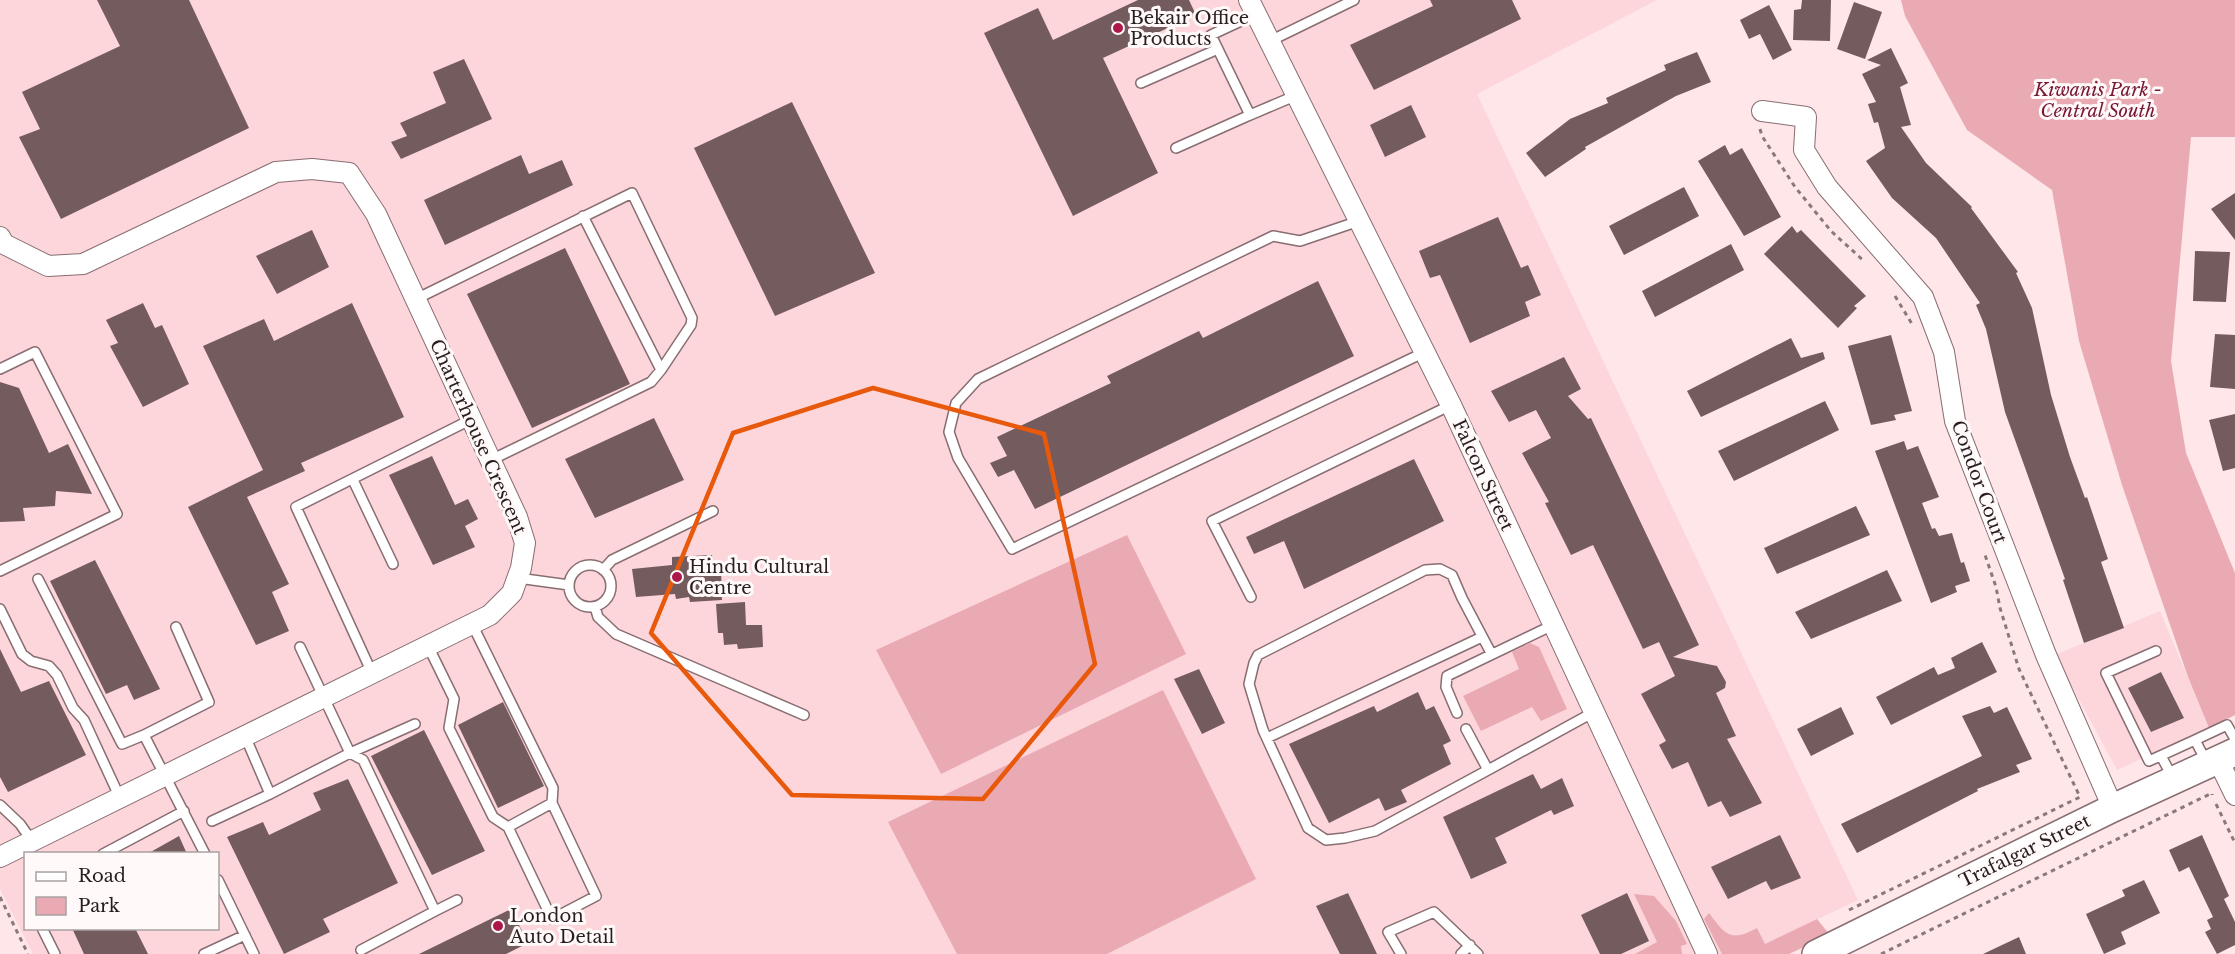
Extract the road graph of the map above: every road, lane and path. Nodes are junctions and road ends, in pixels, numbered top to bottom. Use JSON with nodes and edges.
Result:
{"nodes":[{"id":1,"x":1354,"y":0,"type":"edge"},
{"id":2,"x":1253,"y":7,"type":"edge"},
{"id":3,"x":1270,"y":41,"type":"junction"},
{"id":4,"x":1218,"y":49,"type":"junction"},
{"id":5,"x":1141,"y":82,"type":"dead end"},
{"id":6,"x":1297,"y":95,"type":"junction"},
{"id":7,"x":1250,"y":114,"type":"junction"},
{"id":8,"x":1760,"y":118,"type":"joint"},
{"id":9,"x":1176,"y":148,"type":"dead end"},
{"id":10,"x":583,"y":216,"type":"junction"},
{"id":11,"x":1359,"y":221,"type":"junction"},
{"id":12,"x":0,"y":237,"type":"edge"},
{"id":13,"x":1870,"y":267,"type":"dead end"},
{"id":14,"x":1892,"y":290,"type":"dead end"},
{"id":15,"x":416,"y":299,"type":"junction"},
{"id":16,"x":1915,"y":330,"type":"dead end"},
{"id":17,"x":1425,"y":352,"type":"junction"},
{"id":18,"x":0,"y":369,"type":"edge"},
{"id":19,"x":661,"y":370,"type":"junction"},
{"id":20,"x":1451,"y":405,"type":"junction"},
{"id":21,"x":472,"y":419,"type":"junction"},
{"id":22,"x":491,"y":460,"type":"junction"},
{"id":23,"x":352,"y":480,"type":"junction"},
{"id":24,"x":713,"y":511,"type":"dead end"},
{"id":25,"x":1981,"y":544,"type":"dead end"},
{"id":26,"x":393,"y":564,"type":"dead end"},
{"id":27,"x":603,"y":570,"type":"junction"},
{"id":28,"x":0,"y":571,"type":"edge"},
{"id":29,"x":518,"y":578,"type":"junction"},
{"id":30,"x":38,"y":579,"type":"dead end"},
{"id":31,"x":569,"y":585,"type":"junction"},
{"id":32,"x":1251,"y":597,"type":"dead end"},
{"id":33,"x":595,"y":607,"type":"junction"},
{"id":34,"x":0,"y":609,"type":"edge"},
{"id":35,"x":472,"y":624,"type":"junction"},
{"id":36,"x":1553,"y":625,"type":"junction"},
{"id":37,"x":176,"y":627,"type":"dead end"},
{"id":38,"x":1482,"y":637,"type":"junction"},
{"id":39,"x":300,"y":646,"type":"dead end"},
{"id":40,"x":428,"y":646,"type":"junction"},
{"id":41,"x":2156,"y":651,"type":"dead end"},
{"id":42,"x":1491,"y":653,"type":"junction"},
{"id":43,"x":372,"y":673,"type":"junction"},
{"id":44,"x":323,"y":698,"type":"junction"},
{"id":45,"x":1594,"y":712,"type":"junction"},
{"id":46,"x":1457,"y":713,"type":"dead end"},
{"id":47,"x":804,"y":715,"type":"dead end"},
{"id":48,"x":2231,"y":723,"type":"edge"},
{"id":49,"x":415,"y":724,"type":"dead end"},
{"id":50,"x":1466,"y":729,"type":"dead end"},
{"id":51,"x":144,"y":735,"type":"junction"},
{"id":52,"x":244,"y":736,"type":"junction"},
{"id":53,"x":1267,"y":738,"type":"junction"},
{"id":54,"x":2235,"y":739,"type":"edge"},
{"id":55,"x":2195,"y":740,"type":"junction"},
{"id":56,"x":350,"y":753,"type":"junction"},
{"id":57,"x":2161,"y":756,"type":"junction"},
{"id":58,"x":2221,"y":759,"type":"edge"},
{"id":59,"x":1488,"y":770,"type":"junction"},
{"id":60,"x":166,"y":775,"type":"junction"},
{"id":61,"x":2174,"y":781,"type":"junction"},
{"id":62,"x":270,"y":795,"type":"junction"},
{"id":63,"x":2235,"y":795,"type":"edge"},
{"id":64,"x":120,"y":798,"type":"junction"},
{"id":65,"x":552,"y":803,"type":"junction"},
{"id":66,"x":0,"y":805,"type":"edge"},
{"id":67,"x":2113,"y":808,"type":"junction"},
{"id":68,"x":184,"y":811,"type":"junction"},
{"id":69,"x":213,"y":821,"type":"dead end"},
{"id":70,"x":507,"y":826,"type":"junction"},
{"id":71,"x":32,"y":841,"type":"junction"},
{"id":72,"x":2235,"y":843,"type":"edge"},
{"id":73,"x":108,"y":852,"type":"edge"},
{"id":74,"x":204,"y":852,"type":"edge"},
{"id":75,"x":0,"y":857,"type":"edge"},
{"id":76,"x":219,"y":882,"type":"edge"},
{"id":77,"x":0,"y":897,"type":"edge"},
{"id":78,"x":457,"y":900,"type":"dead end"},
{"id":79,"x":1849,"y":910,"type":"dead end"},
{"id":80,"x":435,"y":911,"type":"junction"},
{"id":81,"x":43,"y":930,"type":"edge"},
{"id":82,"x":245,"y":935,"type":"junction"},
{"id":83,"x":1470,"y":945,"type":"junction"},
{"id":84,"x":361,"y":950,"type":"dead end"},
{"id":85,"x":28,"y":954,"type":"edge"},
{"id":86,"x":55,"y":954,"type":"edge"},
{"id":87,"x":204,"y":954,"type":"edge"},
{"id":88,"x":254,"y":954,"type":"edge"},
{"id":89,"x":1401,"y":954,"type":"edge"},
{"id":90,"x":1461,"y":954,"type":"edge"},
{"id":91,"x":1478,"y":954,"type":"edge"},
{"id":92,"x":1707,"y":954,"type":"edge"},
{"id":93,"x":1816,"y":954,"type":"edge"},
{"id":94,"x":1881,"y":954,"type":"edge"}],
"edges":[{"from":1,"to":3,"type":"lane"},
{"from":2,"to":3,"type":"street","name":"Falcon Street"},
{"from":2,"to":4,"type":"lane"},
{"from":3,"to":6,"type":"street","name":"Falcon Street"},
{"from":4,"to":5,"type":"lane"},
{"from":4,"to":7,"type":"lane"},
{"from":6,"to":7,"type":"lane"},
{"from":6,"to":11,"type":"street","name":"Falcon Street"},
{"from":7,"to":9,"type":"lane"},
{"from":8,"to":13,"type":"path"},
{"from":8,"to":67,"type":"street","name":"Condor Court"},
{"from":10,"to":15,"type":"lane"},
{"from":10,"to":19,"type":"lane"},
{"from":10,"to":19,"type":"lane"},
{"from":11,"to":17,"type":"street","name":"Falcon Street"},
{"from":11,"to":17,"type":"lane"},
{"from":12,"to":15,"type":"street","name":"Charterhouse Crescent"},
{"from":14,"to":16,"type":"path"},
{"from":15,"to":21,"type":"street","name":"Charterhouse Crescent"},
{"from":17,"to":20,"type":"street","name":"Falcon Street"},
{"from":18,"to":28,"type":"lane"},
{"from":19,"to":22,"type":"lane"},
{"from":20,"to":32,"type":"lane"},
{"from":20,"to":36,"type":"street","name":"Falcon Street"},
{"from":21,"to":22,"type":"street","name":"Charterhouse Crescent"},
{"from":21,"to":23,"type":"lane"},
{"from":22,"to":29,"type":"street","name":"Charterhouse Crescent"},
{"from":23,"to":26,"type":"lane"},
{"from":23,"to":43,"type":"lane"},
{"from":24,"to":27,"type":"lane"},
{"from":25,"to":79,"type":"path"},
{"from":27,"to":31,"type":"lane"},
{"from":27,"to":33,"type":"lane"},
{"from":29,"to":31,"type":"lane"},
{"from":29,"to":35,"type":"street","name":"Charterhouse Crescent"},
{"from":30,"to":51,"type":"lane"},
{"from":31,"to":33,"type":"lane"},
{"from":33,"to":47,"type":"lane"},
{"from":34,"to":64,"type":"lane"},
{"from":35,"to":40,"type":"street","name":"Charterhouse Crescent"},
{"from":35,"to":65,"type":"lane"},
{"from":36,"to":42,"type":"lane"},
{"from":36,"to":45,"type":"street","name":"Falcon Street"},
{"from":37,"to":51,"type":"lane"},
{"from":38,"to":42,"type":"lane"},
{"from":38,"to":53,"type":"lane"},
{"from":38,"to":53,"type":"lane"},
{"from":39,"to":44,"type":"lane"},
{"from":40,"to":43,"type":"street","name":"Charterhouse Crescent"},
{"from":40,"to":70,"type":"lane"},
{"from":41,"to":57,"type":"lane"},
{"from":42,"to":46,"type":"lane"},
{"from":43,"to":44,"type":"street","name":"Charterhouse Crescent"},
{"from":44,"to":52,"type":"street","name":"Charterhouse Crescent"},
{"from":44,"to":56,"type":"lane"},
{"from":45,"to":59,"type":"lane"},
{"from":45,"to":92,"type":"street","name":"Falcon Street"},
{"from":48,"to":54,"type":"lane"},
{"from":48,"to":55,"type":"lane"},
{"from":49,"to":56,"type":"lane"},
{"from":50,"to":59,"type":"lane"},
{"from":51,"to":60,"type":"lane"},
{"from":52,"to":60,"type":"street","name":"Charterhouse Crescent"},
{"from":52,"to":62,"type":"lane"},
{"from":53,"to":59,"type":"lane"},
{"from":55,"to":57,"type":"lane"},
{"from":55,"to":58,"type":"lane"},
{"from":56,"to":62,"type":"lane"},
{"from":56,"to":80,"type":"lane"},
{"from":57,"to":61,"type":"lane"},
{"from":58,"to":61,"type":"main road","name":"Trafalgar Street"},
{"from":58,"to":63,"type":"street"},
{"from":60,"to":64,"type":"street","name":"Charterhouse Crescent"},
{"from":60,"to":68,"type":"lane"},
{"from":61,"to":67,"type":"main road","name":"Trafalgar Street"},
{"from":62,"to":69,"type":"lane"},
{"from":64,"to":71,"type":"street","name":"Charterhouse Crescent"},
{"from":65,"to":70,"type":"lane"},
{"from":65,"to":70,"type":"lane"},
{"from":66,"to":71,"type":"lane"},
{"from":67,"to":93,"type":"main road","name":"Trafalgar Street"},
{"from":68,"to":73,"type":"lane"},
{"from":68,"to":74,"type":"lane"},
{"from":71,"to":75,"type":"street","name":"Charterhouse Crescent"},
{"from":72,"to":94,"type":"path"},
{"from":76,"to":82,"type":"lane"},
{"from":77,"to":85,"type":"path"},
{"from":78,"to":80,"type":"lane"},
{"from":80,"to":84,"type":"lane"},
{"from":81,"to":86,"type":"lane"},
{"from":82,"to":87,"type":"lane"},
{"from":82,"to":88,"type":"lane"},
{"from":83,"to":89,"type":"lane"},
{"from":83,"to":90,"type":"lane"},
{"from":83,"to":91,"type":"lane"}]}
